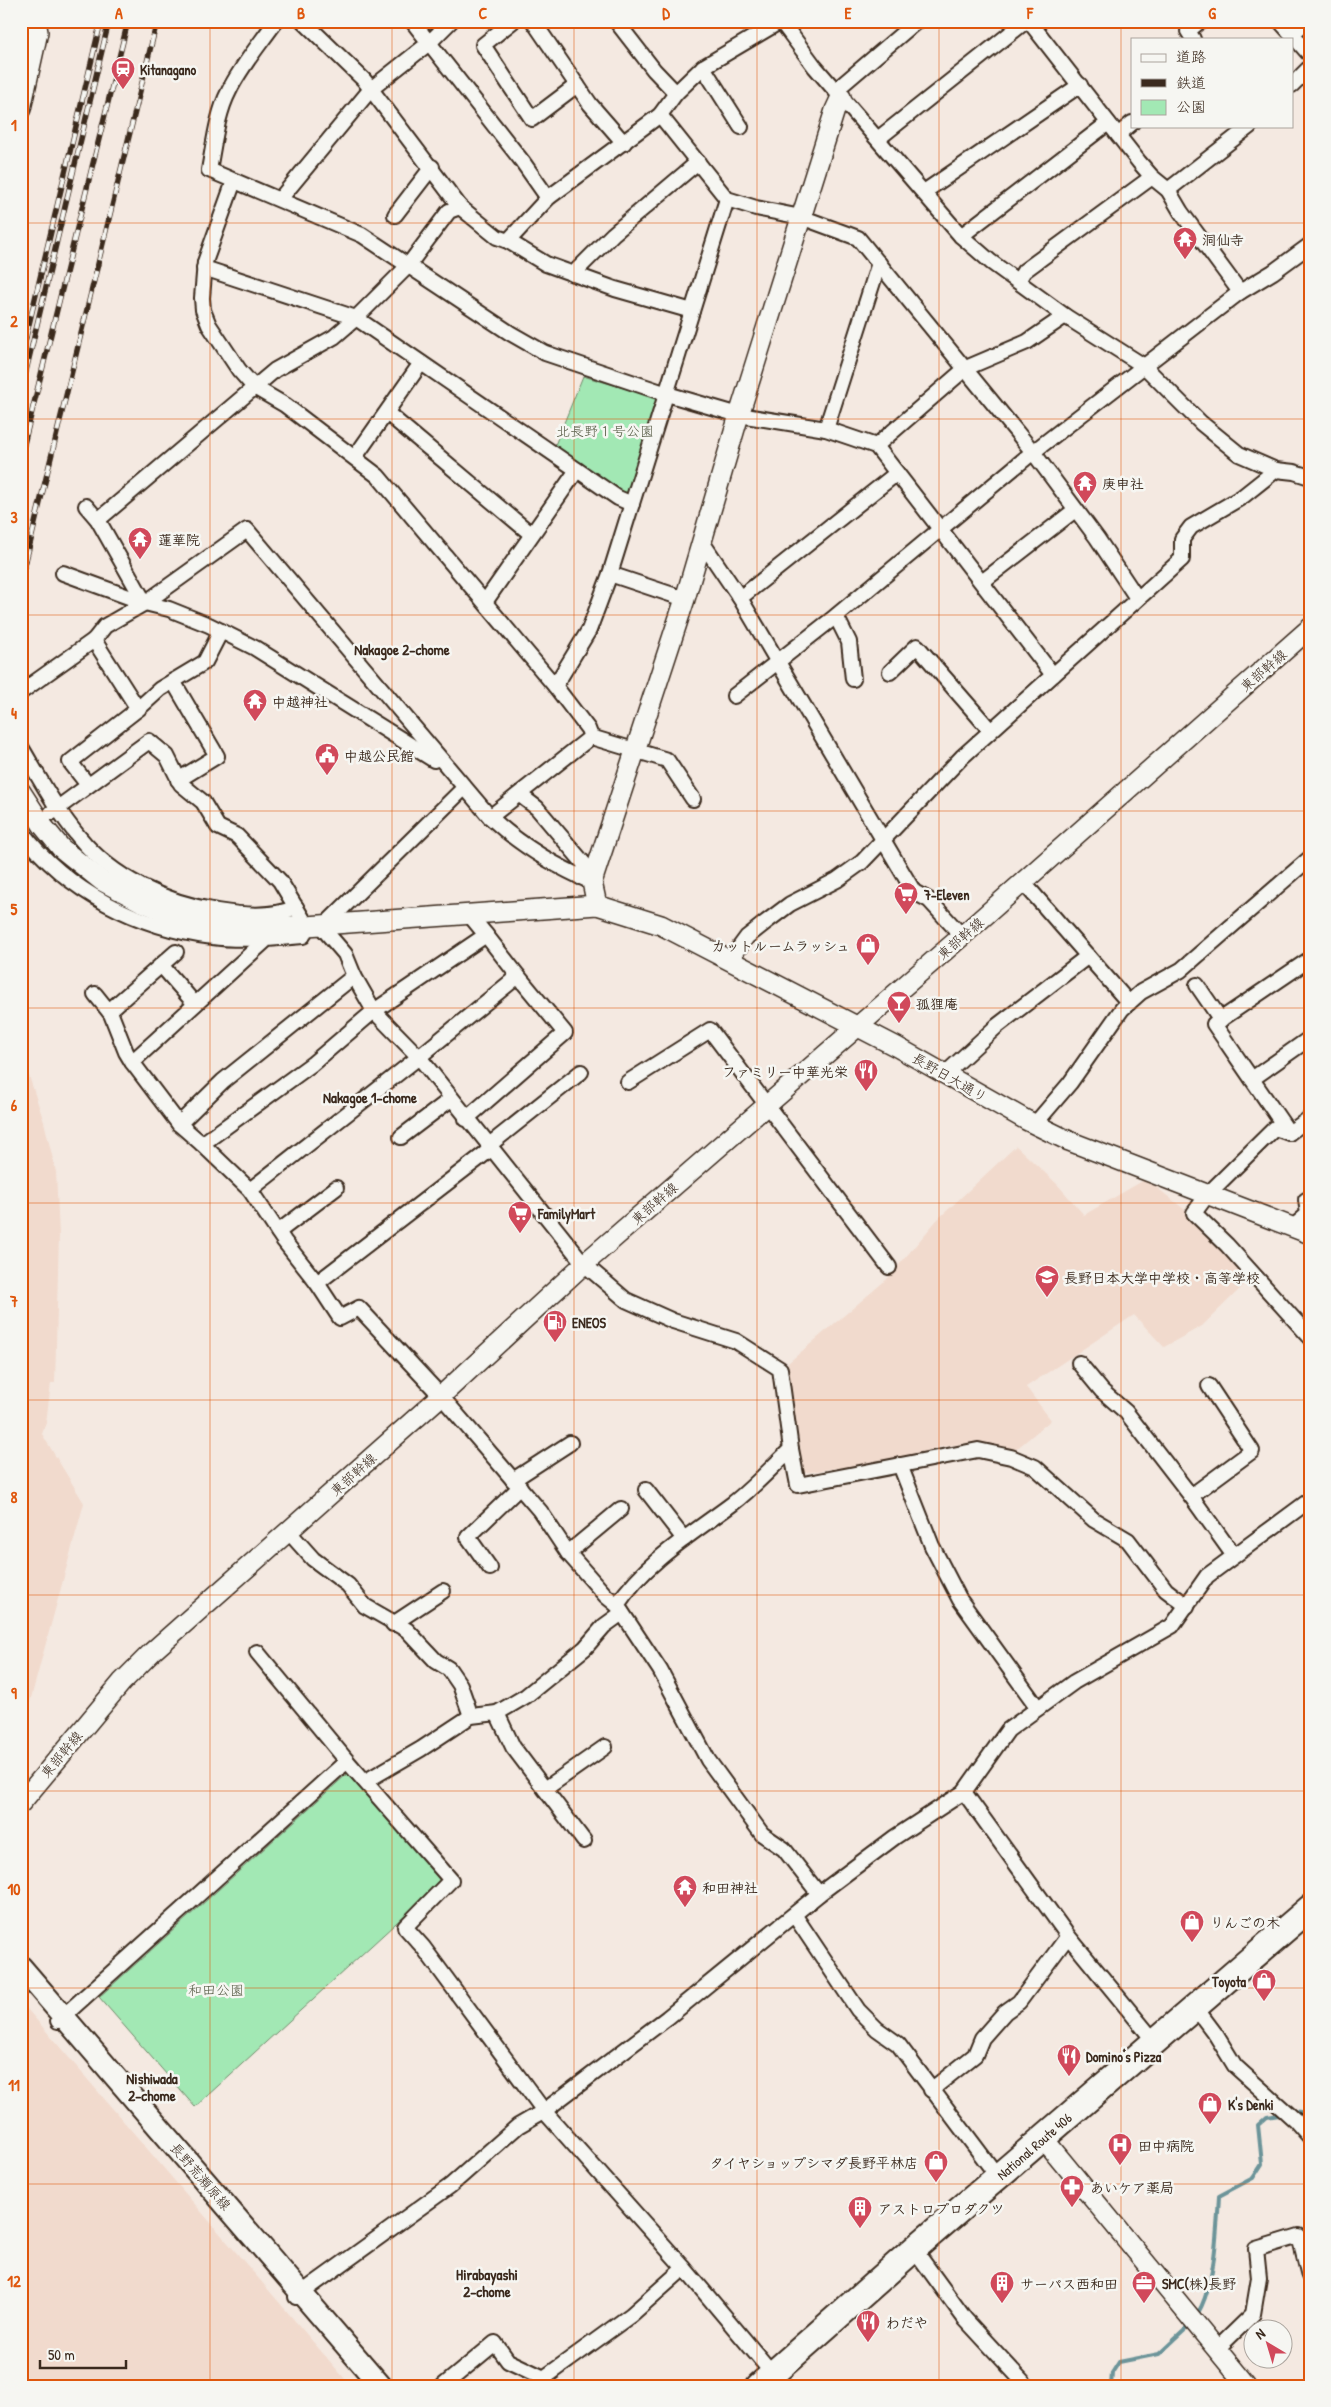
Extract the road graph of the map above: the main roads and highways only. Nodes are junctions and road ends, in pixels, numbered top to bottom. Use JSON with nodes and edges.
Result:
{"nodes":[{"id":1,"x":1310,"y":1908,"type":"edge"},
{"id":2,"x":21,"y":1967,"type":"edge"},
{"id":3,"x":21,"y":1983,"type":"edge"},
{"id":4,"x":60,"y":2020,"type":"junction"},
{"id":5,"x":297,"y":2296,"type":"junction"},
{"id":6,"x":769,"y":2381,"type":"edge"},
{"id":7,"x":366,"y":2386,"type":"edge"},
{"id":8,"x":381,"y":2386,"type":"edge"}],
"edges":[{"from":1,"to":6,"type":"highway","name":"National Route 406"},
{"from":2,"to":4,"type":"main road","name":"長野荒瀬原線"},
{"from":3,"to":4,"type":"main road","name":"長野荒瀬原線"},
{"from":4,"to":5,"type":"main road","name":"長野荒瀬原線"},
{"from":5,"to":7,"type":"main road","name":"長野荒瀬原線"},
{"from":5,"to":8,"type":"main road","name":"長野荒瀬原線"}]}
